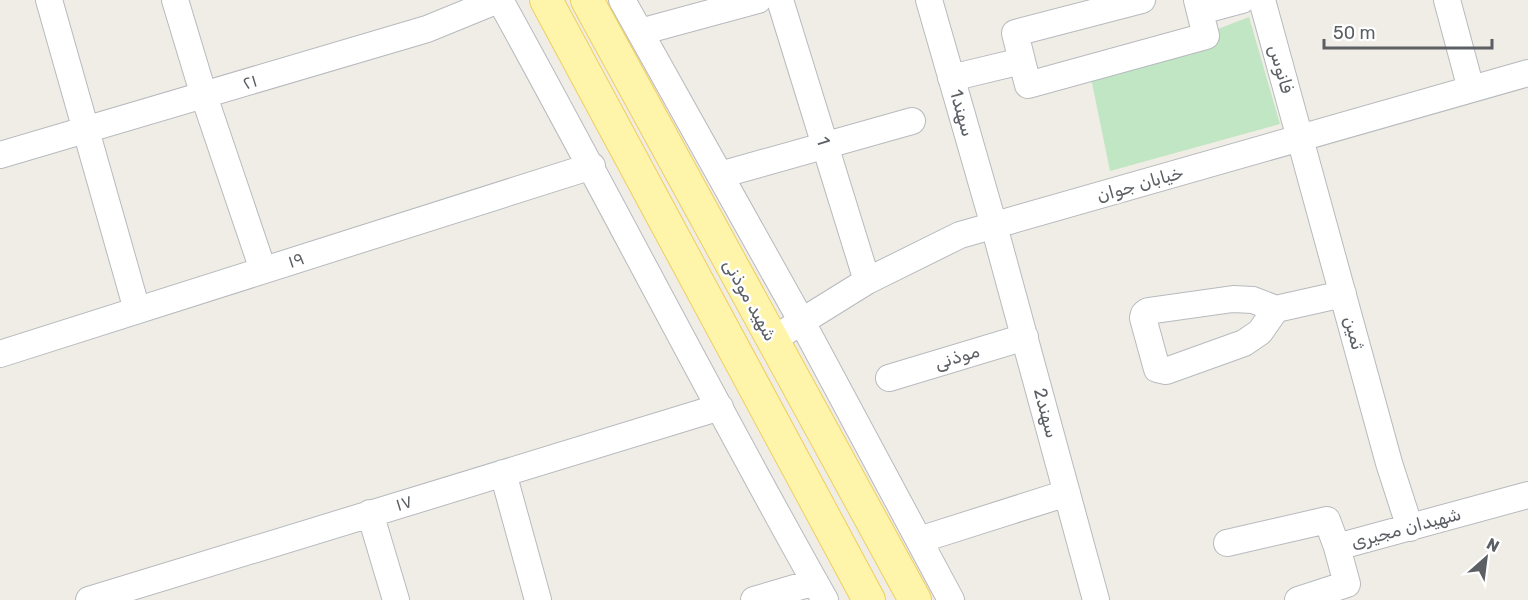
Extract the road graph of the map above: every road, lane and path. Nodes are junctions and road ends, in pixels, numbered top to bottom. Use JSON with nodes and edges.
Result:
{"nodes":[{"id":1,"x":49,"y":0,"type":"edge"},
{"id":2,"x":175,"y":0,"type":"edge"},
{"id":3,"x":499,"y":0,"type":"edge"},
{"id":4,"x":546,"y":0,"type":"edge"},
{"id":5,"x":587,"y":0,"type":"edge"},
{"id":6,"x":622,"y":0,"type":"edge"},
{"id":7,"x":758,"y":0,"type":"edge"},
{"id":8,"x":780,"y":0,"type":"edge"},
{"id":9,"x":929,"y":0,"type":"edge"},
{"id":10,"x":1142,"y":0,"type":"edge"},
{"id":11,"x":1242,"y":0,"type":"edge"},
{"id":12,"x":1262,"y":0,"type":"edge"},
{"id":13,"x":1447,"y":0,"type":"edge"},
{"id":14,"x":1199,"y":5,"type":"edge"},
{"id":15,"x":640,"y":32,"type":"junction"},
{"id":16,"x":1022,"y":61,"type":"junction"},
{"id":17,"x":1528,"y":73,"type":"edge"},
{"id":18,"x":951,"y":78,"type":"junction"},
{"id":19,"x":1471,"y":89,"type":"junction"},
{"id":20,"x":204,"y":96,"type":"junction"},
{"id":21,"x":912,"y":121,"type":"dead end"},
{"id":22,"x":86,"y":128,"type":"junction"},
{"id":23,"x":1301,"y":138,"type":"junction"},
{"id":24,"x":825,"y":147,"type":"junction"},
{"id":25,"x":0,"y":155,"type":"edge"},
{"id":26,"x":592,"y":166,"type":"junction"},
{"id":27,"x":720,"y":175,"type":"junction"},
{"id":28,"x":994,"y":226,"type":"junction"},
{"id":29,"x":263,"y":270,"type":"junction"},
{"id":30,"x":867,"y":281,"type":"junction"},
{"id":31,"x":1343,"y":294,"type":"junction"},
{"id":32,"x":1276,"y":309,"type":"junction"},
{"id":33,"x":137,"y":310,"type":"junction"},
{"id":34,"x":802,"y":322,"type":"junction"},
{"id":35,"x":1025,"y":337,"type":"junction"},
{"id":36,"x":772,"y":340,"type":"junction"},
{"id":37,"x":0,"y":354,"type":"edge"},
{"id":38,"x":889,"y":378,"type":"dead end"},
{"id":39,"x":720,"y":407,"type":"junction"},
{"id":40,"x":503,"y":473,"type":"junction"},
{"id":41,"x":1067,"y":493,"type":"junction"},
{"id":42,"x":1528,"y":495,"type":"edge"},
{"id":43,"x":369,"y":513,"type":"junction"},
{"id":44,"x":1410,"y":528,"type":"junction"},
{"id":45,"x":919,"y":540,"type":"junction"},
{"id":46,"x":1227,"y":543,"type":"dead end"},
{"id":47,"x":1337,"y":547,"type":"junction"},
{"id":48,"x":820,"y":591,"type":"edge"},
{"id":49,"x":89,"y":600,"type":"edge"},
{"id":50,"x":396,"y":600,"type":"edge"},
{"id":51,"x":538,"y":600,"type":"edge"},
{"id":52,"x":754,"y":600,"type":"edge"},
{"id":53,"x":869,"y":600,"type":"edge"},
{"id":54,"x":915,"y":600,"type":"edge"},
{"id":55,"x":951,"y":600,"type":"edge"},
{"id":56,"x":1096,"y":600,"type":"edge"},
{"id":57,"x":1298,"y":600,"type":"edge"}],
"edges":[{"from":1,"to":22,"type":"street"},
{"from":2,"to":20,"type":"street"},
{"from":3,"to":20,"type":"street","name":"۲۱"},
{"from":3,"to":26,"type":"street"},
{"from":4,"to":53,"type":"main road","name":"شهید موذنی"},
{"from":5,"to":36,"type":"main road","name":"شهید موذنی"},
{"from":6,"to":15,"type":"street"},
{"from":7,"to":15,"type":"street"},
{"from":8,"to":24,"type":"street","name":"1"},
{"from":9,"to":18,"type":"street","name":"1سهند"},
{"from":10,"to":16,"type":"street"},
{"from":11,"to":14,"type":"street"},
{"from":12,"to":23,"type":"street","name":"فانوس"},
{"from":13,"to":19,"type":"street"},
{"from":14,"to":16,"type":"street"},
{"from":15,"to":27,"type":"street"},
{"from":16,"to":18,"type":"street"},
{"from":17,"to":19,"type":"street","name":"خیابان جوان"},
{"from":18,"to":28,"type":"street","name":"1سهند"},
{"from":19,"to":23,"type":"street","name":"خیابان جوان"},
{"from":20,"to":22,"type":"street","name":"۲۱"},
{"from":20,"to":29,"type":"street"},
{"from":21,"to":24,"type":"street"},
{"from":22,"to":25,"type":"street","name":"۲۱"},
{"from":22,"to":33,"type":"street"},
{"from":23,"to":28,"type":"street","name":"خیابان جوان"},
{"from":23,"to":31,"type":"street","name":"ثمین"},
{"from":24,"to":27,"type":"street"},
{"from":24,"to":30,"type":"street","name":"1"},
{"from":26,"to":29,"type":"street","name":"۱۹"},
{"from":26,"to":39,"type":"street"},
{"from":27,"to":34,"type":"street"},
{"from":28,"to":30,"type":"street","name":"خیابان جوان"},
{"from":28,"to":35,"type":"street","name":"2سهند"},
{"from":29,"to":33,"type":"street","name":"۱۹"},
{"from":30,"to":34,"type":"street","name":"خیابان جوان"},
{"from":31,"to":32,"type":"street"},
{"from":31,"to":44,"type":"street","name":"ثمین"},
{"from":32,"to":32,"type":"street"},
{"from":33,"to":37,"type":"street","name":"۱۹"},
{"from":34,"to":36,"type":"street","name":"خیابان جوان"},
{"from":34,"to":45,"type":"street"},
{"from":35,"to":38,"type":"street","name":"موذنی"},
{"from":35,"to":41,"type":"street","name":"2سهند"},
{"from":36,"to":54,"type":"main road","name":"شهید موذنی"},
{"from":39,"to":40,"type":"street","name":"۱۷"},
{"from":39,"to":48,"type":"street"},
{"from":40,"to":43,"type":"street","name":"۱۷"},
{"from":40,"to":51,"type":"street"},
{"from":41,"to":45,"type":"street"},
{"from":41,"to":56,"type":"street","name":"2سهند"},
{"from":42,"to":44,"type":"street","name":"شهیدان مجیری"},
{"from":43,"to":49,"type":"street","name":"۱۷"},
{"from":43,"to":50,"type":"street"},
{"from":44,"to":47,"type":"street","name":"شهیدان مجیری"},
{"from":45,"to":55,"type":"street"},
{"from":46,"to":47,"type":"street"},
{"from":47,"to":57,"type":"street","name":"شهیدان مجیری"},
{"from":48,"to":52,"type":"street"}]}
